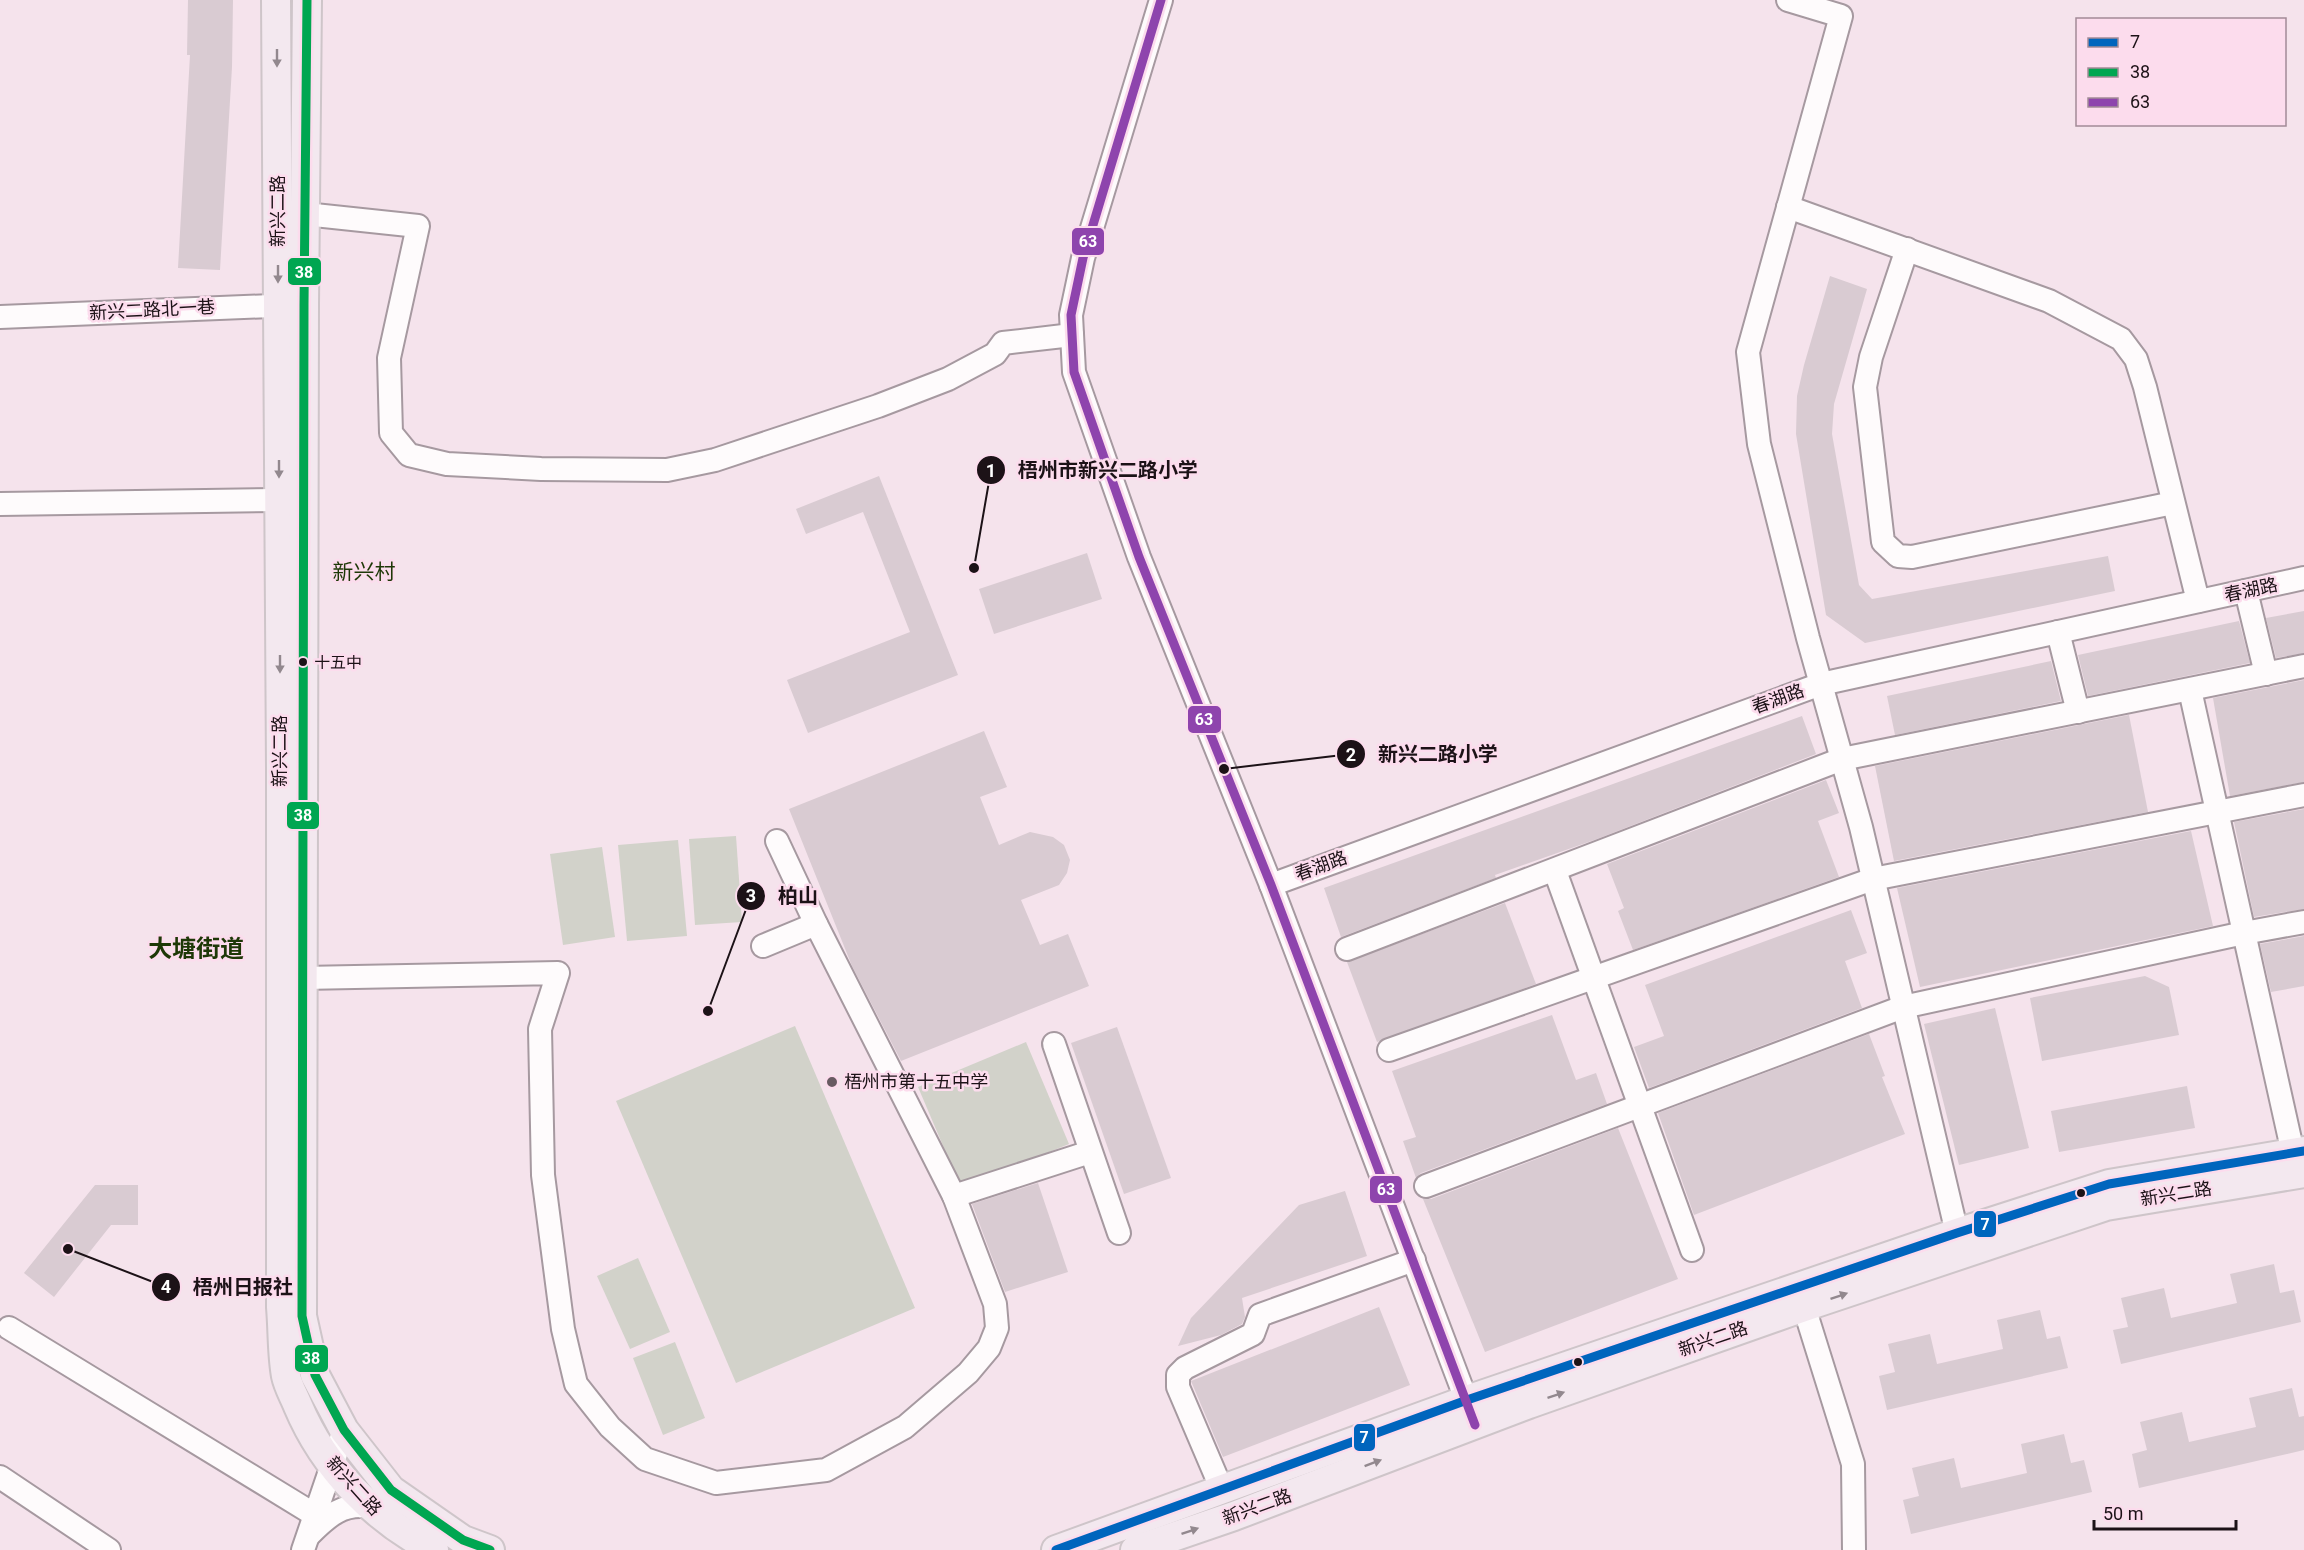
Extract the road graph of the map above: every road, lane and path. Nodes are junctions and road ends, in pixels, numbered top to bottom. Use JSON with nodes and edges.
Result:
{"nodes":[{"id":1,"x":276,"y":0,"type":"edge"},
{"id":2,"x":308,"y":0,"type":"edge"},
{"id":3,"x":1161,"y":0,"type":"edge"},
{"id":4,"x":1788,"y":0,"type":"edge"},
{"id":5,"x":1788,"y":207,"type":"junction"},
{"id":6,"x":305,"y":214,"type":"junction"},
{"id":7,"x":1906,"y":249,"type":"junction"},
{"id":8,"x":291,"y":304,"type":"junction"},
{"id":9,"x":0,"y":317,"type":"edge"},
{"id":10,"x":1072,"y":335,"type":"junction"},
{"id":11,"x":279,"y":500,"type":"junction"},
{"id":12,"x":2173,"y":502,"type":"junction"},
{"id":13,"x":0,"y":504,"type":"edge"},
{"id":14,"x":2304,"y":578,"type":"edge"},
{"id":15,"x":2246,"y":591,"type":"junction"},
{"id":16,"x":2198,"y":601,"type":"junction"},
{"id":17,"x":2058,"y":632,"type":"junction"},
{"id":18,"x":2304,"y":666,"type":"edge"},
{"id":19,"x":2266,"y":674,"type":"junction"},
{"id":20,"x":1821,"y":684,"type":"junction"},
{"id":21,"x":2190,"y":690,"type":"junction"},
{"id":22,"x":2078,"y":712,"type":"junction"},
{"id":23,"x":1842,"y":759,"type":"junction"},
{"id":24,"x":2304,"y":795,"type":"edge"},
{"id":25,"x":2218,"y":812,"type":"junction"},
{"id":26,"x":777,"y":841,"type":"dead end"},
{"id":27,"x":1555,"y":871,"type":"junction"},
{"id":28,"x":1873,"y":879,"type":"junction"},
{"id":29,"x":1271,"y":885,"type":"junction"},
{"id":30,"x":2304,"y":922,"type":"edge"},
{"id":31,"x":816,"y":924,"type":"junction"},
{"id":32,"x":2244,"y":933,"type":"junction"},
{"id":33,"x":763,"y":946,"type":"dead end"},
{"id":34,"x":1347,"y":949,"type":"dead end"},
{"id":35,"x":303,"y":978,"type":"junction"},
{"id":36,"x":1593,"y":978,"type":"junction"},
{"id":37,"x":1904,"y":1006,"type":"junction"},
{"id":38,"x":1054,"y":1044,"type":"dead end"},
{"id":39,"x":1389,"y":1050,"type":"dead end"},
{"id":40,"x":1640,"y":1106,"type":"junction"},
{"id":41,"x":1090,"y":1152,"type":"junction"},
{"id":42,"x":2300,"y":1159,"type":"edge"},
{"id":43,"x":1426,"y":1185,"type":"dead end"},
{"id":44,"x":954,"y":1196,"type":"junction"},
{"id":45,"x":1119,"y":1233,"type":"dead end"},
{"id":46,"x":1957,"y":1233,"type":"junction"},
{"id":47,"x":1692,"y":1250,"type":"dead end"},
{"id":48,"x":1414,"y":1260,"type":"junction"},
{"id":49,"x":1804,"y":1307,"type":"junction"},
{"id":50,"x":9,"y":1328,"type":"dead end"},
{"id":51,"x":1471,"y":1413,"type":"junction"},
{"id":52,"x":344,"y":1430,"type":"junction"},
{"id":53,"x":332,"y":1465,"type":"junction"},
{"id":54,"x":0,"y":1477,"type":"edge"},
{"id":55,"x":1222,"y":1490,"type":"junction"},
{"id":56,"x":371,"y":1507,"type":"junction"},
{"id":57,"x":309,"y":1534,"type":"edge"},
{"id":58,"x":109,"y":1550,"type":"edge"},
{"id":59,"x":434,"y":1550,"type":"edge"},
{"id":60,"x":490,"y":1550,"type":"edge"},
{"id":61,"x":1056,"y":1550,"type":"edge"},
{"id":62,"x":1135,"y":1550,"type":"edge"},
{"id":63,"x":1854,"y":1550,"type":"edge"}],
"edges":[{"from":1,"to":8,"type":"main road","name":"新兴二路","one_way":true},
{"from":2,"to":6,"type":"main road","name":"新兴二路"},
{"from":3,"to":10,"type":"street"},
{"from":4,"to":5,"type":"street"},
{"from":5,"to":7,"type":"street"},
{"from":5,"to":20,"type":"street"},
{"from":6,"to":8,"type":"main road","name":"新兴二路"},
{"from":6,"to":10,"type":"street"},
{"from":7,"to":12,"type":"street"},
{"from":7,"to":12,"type":"street"},
{"from":8,"to":9,"type":"street","name":"新兴二路北一巷"},
{"from":8,"to":11,"type":"main road","name":"新兴二路","one_way":true},
{"from":8,"to":35,"type":"main road","name":"新兴二路"},
{"from":10,"to":29,"type":"street"},
{"from":11,"to":13,"type":"street"},
{"from":11,"to":53,"type":"main road","name":"新兴二路","one_way":true},
{"from":12,"to":16,"type":"street"},
{"from":14,"to":15,"type":"street","name":"春湖路"},
{"from":15,"to":16,"type":"street","name":"春湖路"},
{"from":15,"to":19,"type":"street"},
{"from":16,"to":17,"type":"street","name":"春湖路"},
{"from":17,"to":20,"type":"street","name":"春湖路"},
{"from":17,"to":22,"type":"street"},
{"from":18,"to":19,"type":"street"},
{"from":19,"to":21,"type":"street"},
{"from":20,"to":23,"type":"street"},
{"from":20,"to":29,"type":"street","name":"春湖路"},
{"from":21,"to":22,"type":"street"},
{"from":21,"to":25,"type":"street"},
{"from":22,"to":23,"type":"street"},
{"from":23,"to":27,"type":"street"},
{"from":23,"to":28,"type":"street"},
{"from":24,"to":25,"type":"street"},
{"from":25,"to":28,"type":"street"},
{"from":25,"to":32,"type":"street"},
{"from":26,"to":31,"type":"street"},
{"from":27,"to":34,"type":"street"},
{"from":27,"to":36,"type":"street"},
{"from":28,"to":36,"type":"street"},
{"from":28,"to":37,"type":"street"},
{"from":29,"to":48,"type":"street"},
{"from":30,"to":32,"type":"street"},
{"from":31,"to":33,"type":"street"},
{"from":31,"to":44,"type":"street"},
{"from":32,"to":37,"type":"street"},
{"from":32,"to":42,"type":"street"},
{"from":35,"to":44,"type":"street"},
{"from":35,"to":52,"type":"main road","name":"新兴二路"},
{"from":36,"to":39,"type":"street"},
{"from":36,"to":40,"type":"street"},
{"from":37,"to":40,"type":"street"},
{"from":37,"to":46,"type":"street"},
{"from":38,"to":41,"type":"street"},
{"from":40,"to":43,"type":"street"},
{"from":40,"to":47,"type":"street"},
{"from":41,"to":44,"type":"street"},
{"from":41,"to":45,"type":"street"},
{"from":42,"to":46,"type":"main road","name":"新兴二路"},
{"from":49,"to":42,"type":"main road","name":"新兴二路","one_way":true},
{"from":46,"to":51,"type":"main road","name":"新兴二路"},
{"from":48,"to":51,"type":"street"},
{"from":48,"to":55,"type":"street"},
{"from":51,"to":49,"type":"main road","name":"新兴二路","one_way":true},
{"from":49,"to":63,"type":"street"},
{"from":50,"to":57,"type":"street"},
{"from":51,"to":55,"type":"main road","name":"新兴二路"},
{"from":62,"to":51,"type":"main road","name":"新兴二路","one_way":true},
{"from":52,"to":53,"type":"street"},
{"from":52,"to":60,"type":"main road","name":"新兴二路"},
{"from":53,"to":56,"type":"main road","name":"新兴二路"},
{"from":53,"to":57,"type":"street"},
{"from":54,"to":58,"type":"street"},
{"from":55,"to":61,"type":"main road","name":"新兴二路"},
{"from":56,"to":57,"type":"street"},
{"from":56,"to":59,"type":"main road","name":"新兴二路"}]}
